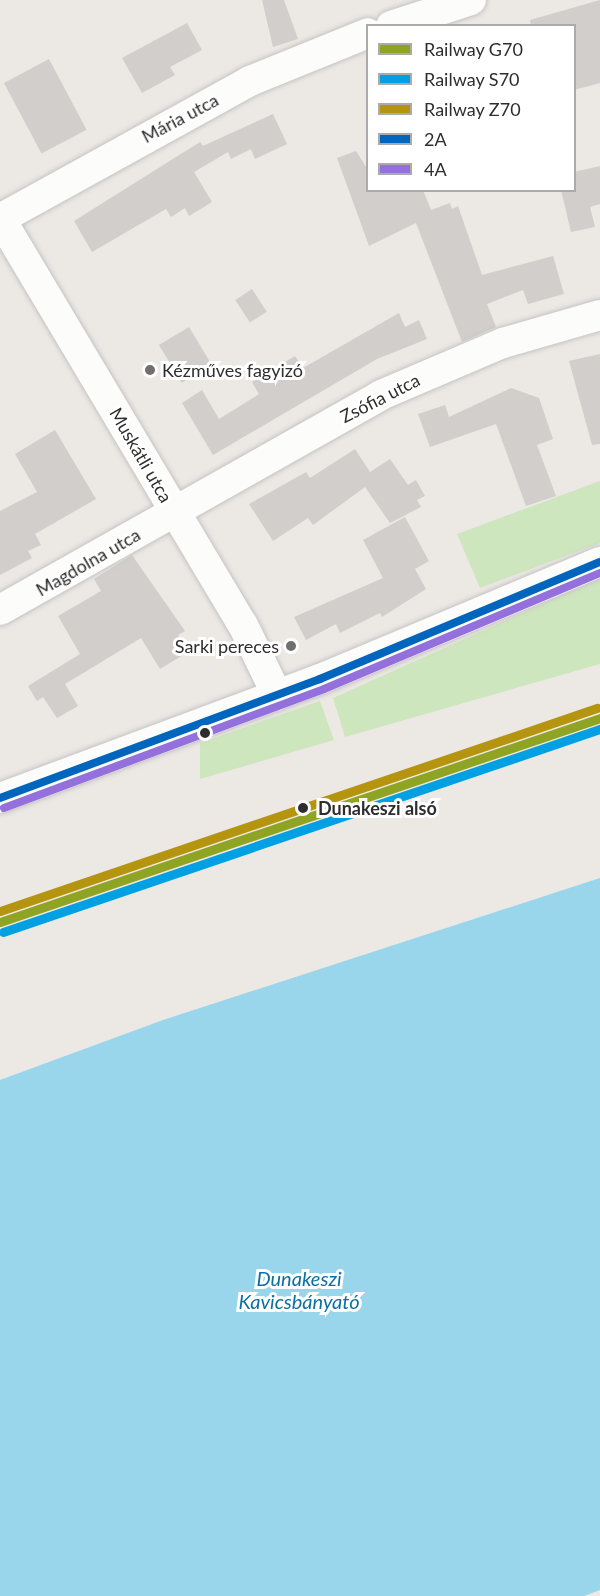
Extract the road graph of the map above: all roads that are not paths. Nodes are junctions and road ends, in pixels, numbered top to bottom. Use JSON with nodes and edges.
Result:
{"nodes":[{"id":1,"x":471,"y":0,"type":"edge"},
{"id":2,"x":397,"y":24,"type":"edge"},
{"id":3,"x":366,"y":34,"type":"edge"},
{"id":4,"x":0,"y":219,"type":"edge"},
{"id":5,"x":600,"y":315,"type":"edge"},
{"id":6,"x":174,"y":512,"type":"junction"},
{"id":7,"x":600,"y":562,"type":"edge"},
{"id":8,"x":0,"y":610,"type":"edge"},
{"id":9,"x":277,"y":695,"type":"junction"},
{"id":10,"x":0,"y":798,"type":"edge"}],
"edges":[{"from":1,"to":2,"type":"street"},
{"from":3,"to":4,"type":"street","name":"Mária utca"},
{"from":4,"to":6,"type":"street","name":"Muskátli utca"},
{"from":5,"to":6,"type":"street","name":"Zsófia utca"},
{"from":6,"to":8,"type":"street","name":"Magdolna utca"},
{"from":6,"to":9,"type":"street","name":"Muskátli utca"},
{"from":7,"to":9,"type":"street"},
{"from":9,"to":10,"type":"street"}]}
